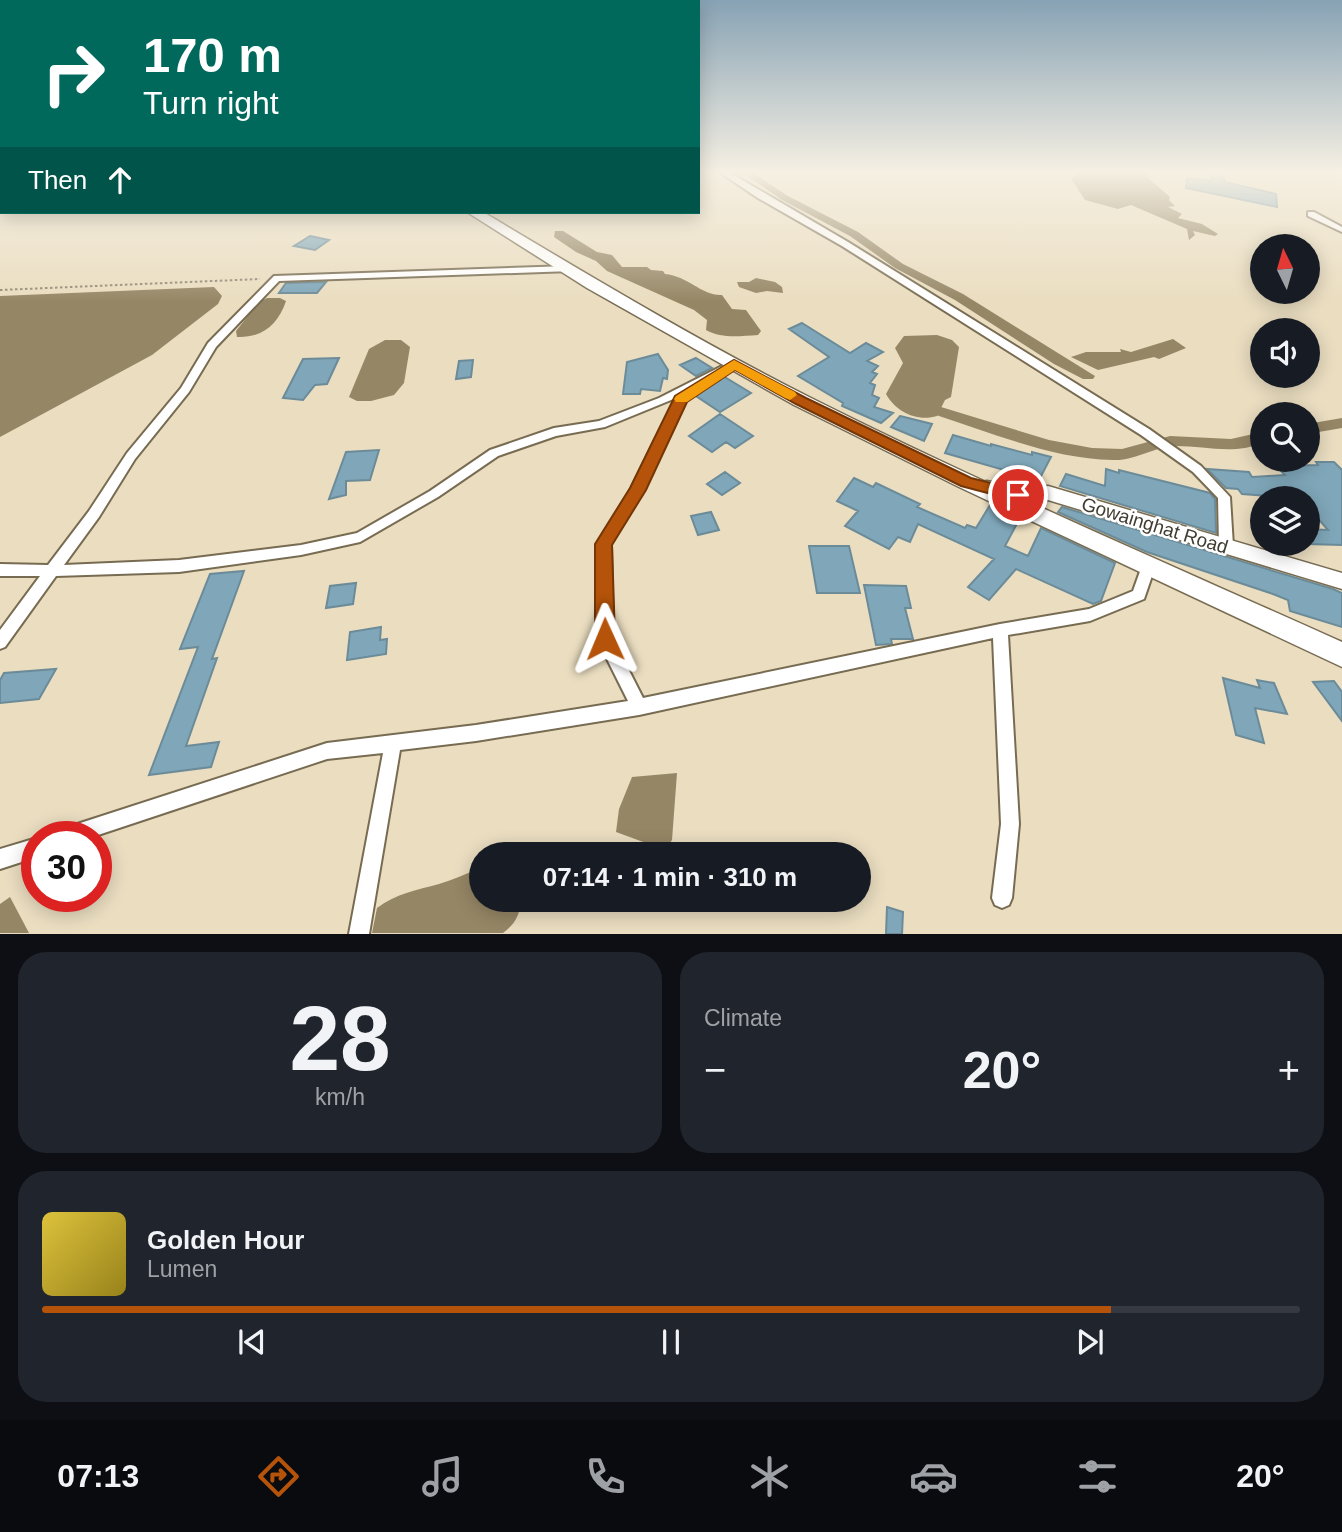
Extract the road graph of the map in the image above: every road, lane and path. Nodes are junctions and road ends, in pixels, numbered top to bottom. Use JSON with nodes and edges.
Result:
{"nodes":[{"id":1,"x":478,"y":215,"type":"edge"},
{"id":2,"x":794,"y":215,"type":"edge"},
{"id":3,"x":1312,"y":215,"type":"edge"},
{"id":4,"x":1342,"y":230,"type":"edge"},
{"id":5,"x":569,"y":269,"type":"junction"},
{"id":6,"x":277,"y":278,"type":"junction"},
{"id":7,"x":0,"y":290,"type":"edge"},
{"id":8,"x":734,"y":364,"type":"junction"},
{"id":9,"x":967,"y":482,"type":"junction"},
{"id":10,"x":1226,"y":546,"type":"junction"},
{"id":11,"x":1149,"y":567,"type":"junction"},
{"id":12,"x":0,"y":570,"type":"edge"},
{"id":13,"x":50,"y":571,"type":"junction"},
{"id":14,"x":1342,"y":581,"type":"edge"},
{"id":15,"x":1000,"y":630,"type":"junction"},
{"id":16,"x":0,"y":642,"type":"edge"},
{"id":17,"x":1342,"y":655,"type":"edge"},
{"id":18,"x":639,"y":706,"type":"junction"},
{"id":19,"x":393,"y":743,"type":"junction"},
{"id":20,"x":112,"y":821,"type":"edge"},
{"id":21,"x":21,"y":852,"type":"edge"},
{"id":22,"x":0,"y":859,"type":"edge"},
{"id":23,"x":1002,"y":898,"type":"dead end"},
{"id":24,"x":359,"y":933,"type":"edge"}],
"edges":[{"from":1,"to":5,"type":"highway"},
{"from":2,"to":10,"type":"street"},
{"from":3,"to":4,"type":"street"},
{"from":5,"to":6,"type":"street"},
{"from":5,"to":8,"type":"highway"},
{"from":6,"to":7,"type":"path"},
{"from":6,"to":13,"type":"street"},
{"from":8,"to":9,"type":"highway"},
{"from":8,"to":13,"type":"street"},
{"from":8,"to":18,"type":"street"},
{"from":9,"to":10,"type":"main road","name":"Gowainghat Road"},
{"from":9,"to":11,"type":"highway"},
{"from":10,"to":14,"type":"main road","name":"Gowainghat Road"},
{"from":11,"to":15,"type":"street"},
{"from":11,"to":17,"type":"highway"},
{"from":12,"to":13,"type":"street"},
{"from":13,"to":16,"type":"street"},
{"from":15,"to":18,"type":"street"},
{"from":15,"to":23,"type":"street"},
{"from":18,"to":19,"type":"street"},
{"from":19,"to":20,"type":"street"},
{"from":19,"to":24,"type":"street"},
{"from":21,"to":22,"type":"street"}]}
